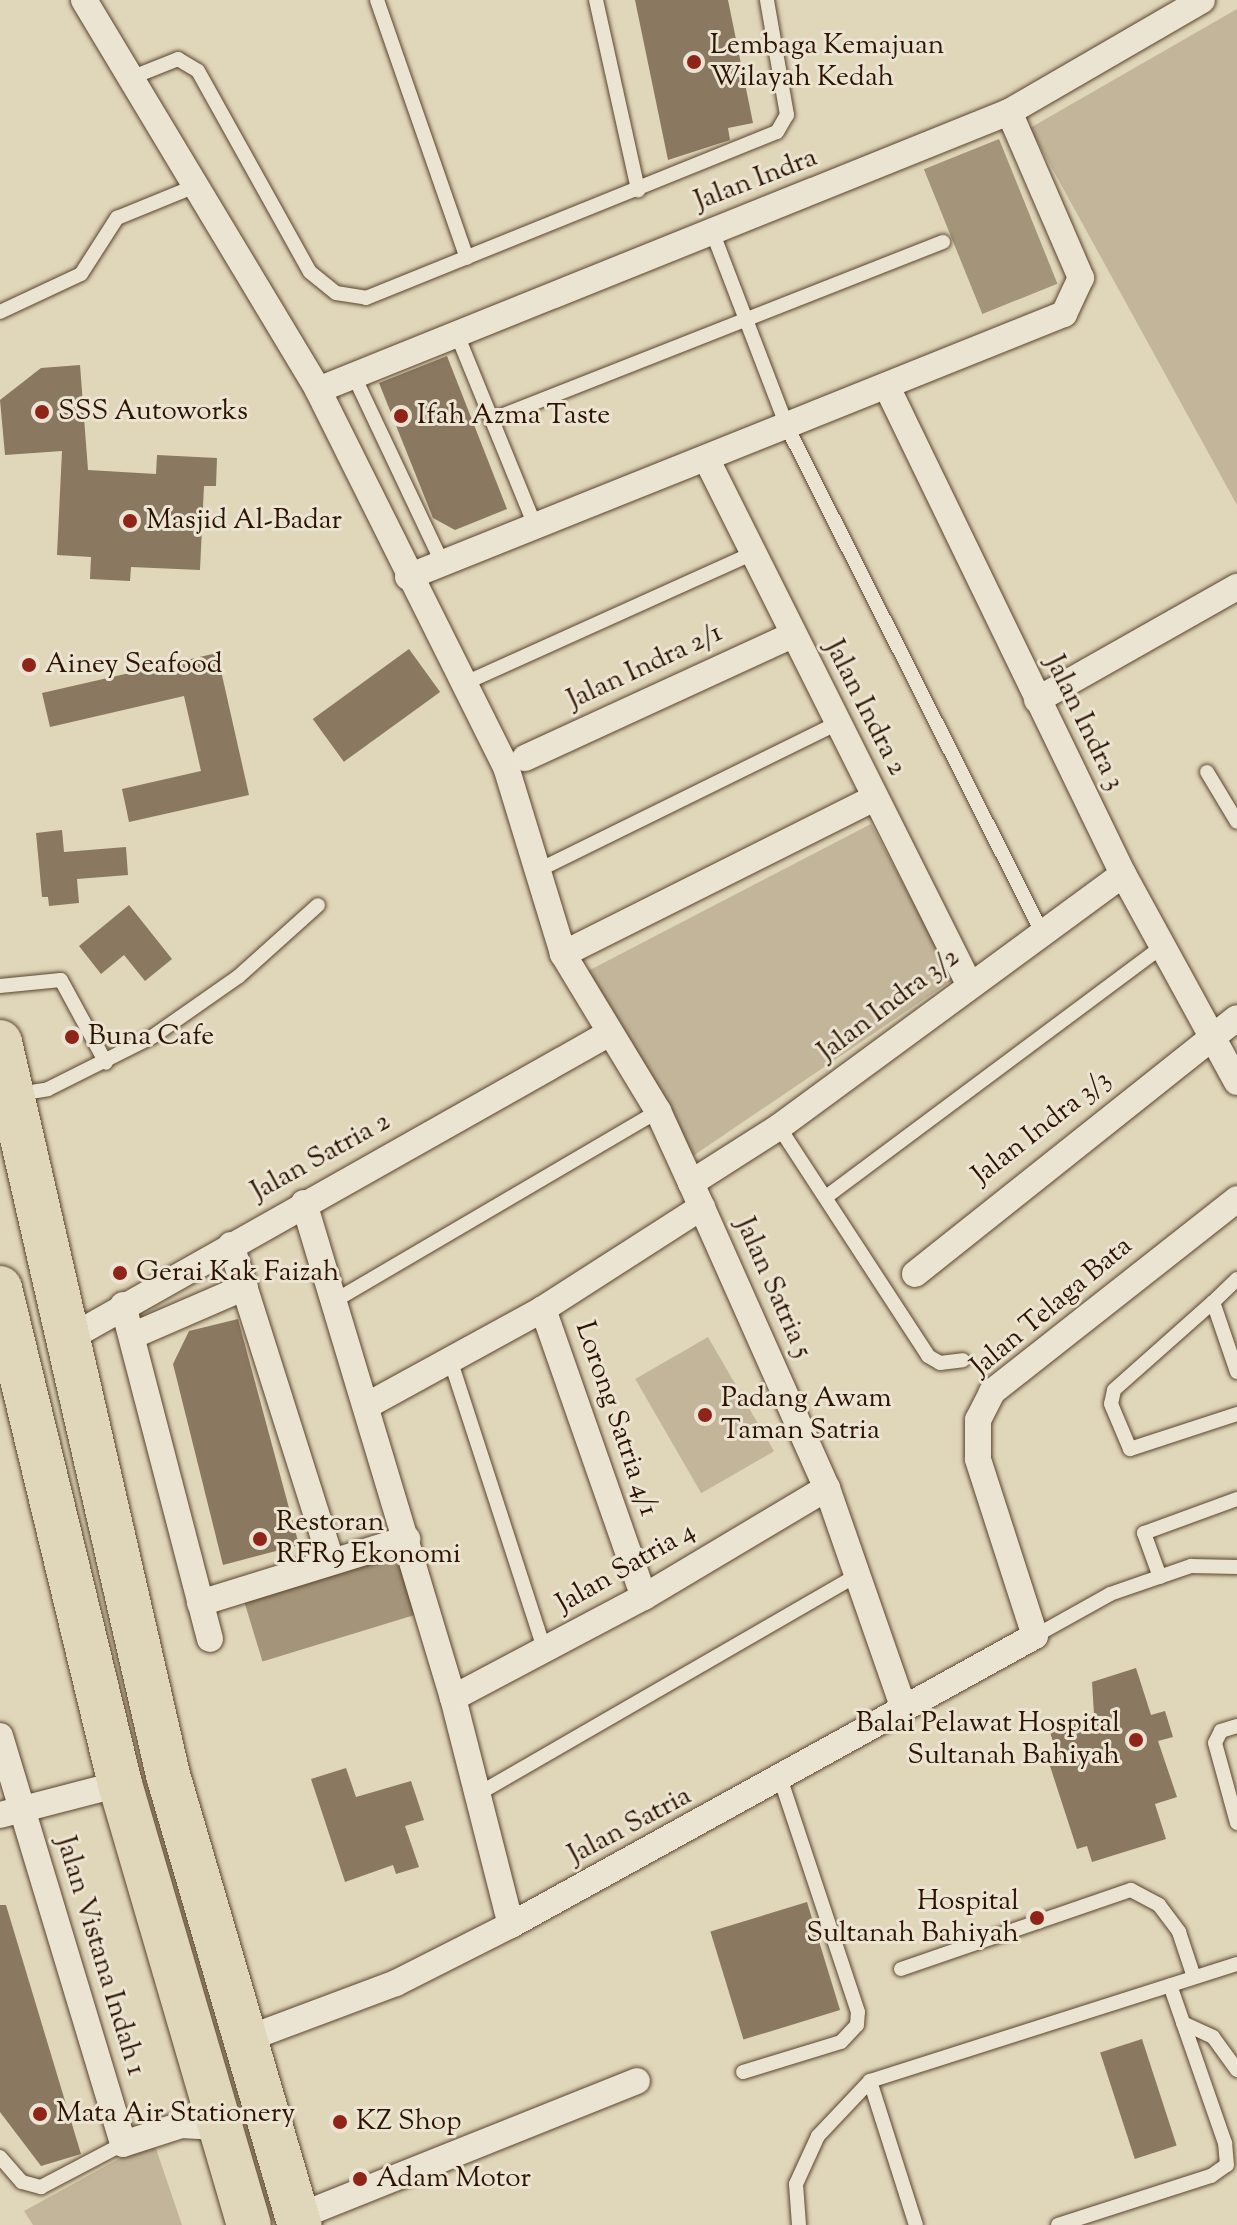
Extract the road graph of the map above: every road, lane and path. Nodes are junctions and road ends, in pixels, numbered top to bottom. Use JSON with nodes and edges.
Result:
{"nodes":[{"id":1,"x":84,"y":0,"type":"edge"},
{"id":2,"x":377,"y":0,"type":"edge"},
{"id":3,"x":596,"y":0,"type":"edge"},
{"id":4,"x":767,"y":0,"type":"edge"},
{"id":5,"x":1202,"y":0,"type":"edge"},
{"id":6,"x":127,"y":79,"type":"junction"},
{"id":7,"x":1009,"y":112,"type":"junction"},
{"id":8,"x":193,"y":187,"type":"junction"},
{"id":9,"x":638,"y":190,"type":"junction"},
{"id":10,"x":712,"y":231,"type":"junction"},
{"id":11,"x":943,"y":242,"type":"dead end"},
{"id":12,"x":467,"y":258,"type":"junction"},
{"id":13,"x":0,"y":312,"type":"edge"},
{"id":14,"x":747,"y":317,"type":"junction"},
{"id":15,"x":456,"y":332,"type":"junction"},
{"id":16,"x":353,"y":374,"type":"junction"},
{"id":17,"x":887,"y":387,"type":"junction"},
{"id":18,"x":318,"y":390,"type":"junction"},
{"id":19,"x":491,"y":420,"type":"junction"},
{"id":20,"x":788,"y":429,"type":"junction"},
{"id":21,"x":707,"y":460,"type":"junction"},
{"id":22,"x":535,"y":526,"type":"junction"},
{"id":23,"x":753,"y":553,"type":"junction"},
{"id":24,"x":442,"y":562,"type":"junction"},
{"id":25,"x":408,"y":577,"type":"junction"},
{"id":26,"x":1237,"y":587,"type":"edge"},
{"id":27,"x":792,"y":635,"type":"junction"},
{"id":28,"x":463,"y":684,"type":"junction"},
{"id":29,"x":1037,"y":700,"type":"junction"},
{"id":30,"x":838,"y":723,"type":"junction"},
{"id":31,"x":525,"y":758,"type":"dead end"},
{"id":32,"x":1207,"y":772,"type":"dead end"},
{"id":33,"x":875,"y":798,"type":"junction"},
{"id":34,"x":1237,"y":822,"type":"edge"},
{"id":35,"x":539,"y":870,"type":"junction"},
{"id":36,"x":1123,"y":874,"type":"junction"},
{"id":37,"x":318,"y":905,"type":"dead end"},
{"id":38,"x":1042,"y":932,"type":"junction"},
{"id":39,"x":1163,"y":946,"type":"junction"},
{"id":40,"x":563,"y":954,"type":"junction"},
{"id":41,"x":969,"y":984,"type":"junction"},
{"id":42,"x":0,"y":986,"type":"edge"},
{"id":43,"x":1237,"y":1018,"type":"edge"},
{"id":44,"x":608,"y":1034,"type":"junction"},
{"id":45,"x":1211,"y":1035,"type":"junction"},
{"id":46,"x":0,"y":1042,"type":"edge"},
{"id":47,"x":106,"y":1063,"type":"junction"},
{"id":48,"x":1237,"y":1082,"type":"edge"},
{"id":49,"x":9,"y":1096,"type":"junction"},
{"id":50,"x":658,"y":1111,"type":"junction"},
{"id":51,"x":779,"y":1127,"type":"junction"},
{"id":52,"x":691,"y":1183,"type":"junction"},
{"id":53,"x":826,"y":1197,"type":"junction"},
{"id":54,"x":1237,"y":1199,"type":"edge"},
{"id":55,"x":304,"y":1203,"type":"junction"},
{"id":56,"x":702,"y":1207,"type":"junction"},
{"id":57,"x":231,"y":1245,"type":"junction"},
{"id":58,"x":915,"y":1274,"type":"joint"},
{"id":59,"x":1237,"y":1279,"type":"edge"},
{"id":60,"x":245,"y":1287,"type":"junction"},
{"id":61,"x":0,"y":1288,"type":"edge"},
{"id":62,"x":887,"y":1292,"type":"junction"},
{"id":63,"x":336,"y":1300,"type":"junction"},
{"id":64,"x":1213,"y":1302,"type":"junction"},
{"id":65,"x":123,"y":1305,"type":"junction"},
{"id":66,"x":543,"y":1309,"type":"junction"},
{"id":67,"x":132,"y":1336,"type":"junction"},
{"id":68,"x":66,"y":1340,"type":"junction"},
{"id":69,"x":450,"y":1359,"type":"junction"},
{"id":70,"x":963,"y":1360,"type":"dead end"},
{"id":71,"x":1237,"y":1372,"type":"edge"},
{"id":72,"x":368,"y":1405,"type":"junction"},
{"id":73,"x":1237,"y":1414,"type":"edge"},
{"id":74,"x":827,"y":1488,"type":"junction"},
{"id":75,"x":1237,"y":1499,"type":"edge"},
{"id":76,"x":407,"y":1539,"type":"junction"},
{"id":77,"x":330,"y":1558,"type":"junction"},
{"id":78,"x":1237,"y":1567,"type":"edge"},
{"id":79,"x":856,"y":1576,"type":"junction"},
{"id":80,"x":1160,"y":1577,"type":"junction"},
{"id":81,"x":644,"y":1597,"type":"junction"},
{"id":82,"x":200,"y":1603,"type":"junction"},
{"id":83,"x":1035,"y":1636,"type":"junction"},
{"id":84,"x":210,"y":1639,"type":"dead end"},
{"id":85,"x":545,"y":1651,"type":"junction"},
{"id":86,"x":453,"y":1698,"type":"junction"},
{"id":87,"x":904,"y":1709,"type":"junction"},
{"id":88,"x":1237,"y":1726,"type":"edge"},
{"id":89,"x":0,"y":1736,"type":"edge"},
{"id":90,"x":781,"y":1781,"type":"junction"},
{"id":91,"x":120,"y":1784,"type":"junction"},
{"id":92,"x":478,"y":1794,"type":"junction"},
{"id":93,"x":1233,"y":1797,"type":"edge"},
{"id":94,"x":11,"y":1812,"type":"edge"},
{"id":95,"x":1237,"y":1823,"type":"edge"},
{"id":96,"x":511,"y":1925,"type":"junction"},
{"id":97,"x":1237,"y":1964,"type":"edge"},
{"id":98,"x":901,"y":1969,"type":"dead end"},
{"id":99,"x":1194,"y":1977,"type":"junction"},
{"id":100,"x":1170,"y":1985,"type":"junction"},
{"id":101,"x":1183,"y":2023,"type":"junction"},
{"id":102,"x":241,"y":2041,"type":"junction"},
{"id":103,"x":1237,"y":2070,"type":"edge"},
{"id":104,"x":743,"y":2072,"type":"dead end"},
{"id":105,"x":637,"y":2081,"type":"dead end"},
{"id":106,"x":870,"y":2081,"type":"junction"},
{"id":107,"x":218,"y":2127,"type":"junction"},
{"id":108,"x":123,"y":2144,"type":"junction"},
{"id":109,"x":1232,"y":2153,"type":"edge"},
{"id":110,"x":0,"y":2157,"type":"edge"},
{"id":111,"x":298,"y":2221,"type":"edge"},
{"id":112,"x":249,"y":2225,"type":"edge"},
{"id":113,"x":799,"y":2225,"type":"edge"},
{"id":114,"x":916,"y":2225,"type":"edge"},
{"id":115,"x":1058,"y":2225,"type":"edge"}],
"edges":[{"from":1,"to":6,"type":"street","name":"Jalan Satria 5"},
{"from":2,"to":12,"type":"lane"},
{"from":3,"to":9,"type":"lane"},
{"from":4,"to":9,"type":"lane"},
{"from":5,"to":7,"type":"street","name":"Jalan Indra"},
{"from":6,"to":8,"type":"street","name":"Jalan Satria 5"},
{"from":6,"to":12,"type":"lane"},
{"from":7,"to":10,"type":"street","name":"Jalan Indra"},
{"from":7,"to":17,"type":"street"},
{"from":8,"to":13,"type":"lane"},
{"from":8,"to":18,"type":"street","name":"Jalan Satria 5"},
{"from":9,"to":12,"type":"lane"},
{"from":10,"to":14,"type":"lane"},
{"from":10,"to":15,"type":"street","name":"Jalan Indra"},
{"from":11,"to":14,"type":"lane"},
{"from":14,"to":19,"type":"lane"},
{"from":14,"to":20,"type":"lane"},
{"from":15,"to":16,"type":"street","name":"Jalan Indra"},
{"from":15,"to":19,"type":"lane"},
{"from":16,"to":18,"type":"street","name":"Jalan Indra"},
{"from":16,"to":24,"type":"lane"},
{"from":17,"to":20,"type":"street"},
{"from":17,"to":29,"type":"street","name":"Jalan Indra 3"},
{"from":18,"to":25,"type":"street","name":"Jalan Satria 5"},
{"from":19,"to":22,"type":"lane"},
{"from":20,"to":21,"type":"street"},
{"from":20,"to":38,"type":"lane"},
{"from":21,"to":22,"type":"street"},
{"from":21,"to":23,"type":"street","name":"Jalan Indra 2"},
{"from":22,"to":24,"type":"street"},
{"from":23,"to":27,"type":"street","name":"Jalan Indra 2"},
{"from":23,"to":28,"type":"lane"},
{"from":24,"to":25,"type":"street"},
{"from":25,"to":28,"type":"street","name":"Jalan Satria 5"},
{"from":26,"to":29,"type":"street"},
{"from":27,"to":30,"type":"street","name":"Jalan Indra 2"},
{"from":27,"to":31,"type":"street","name":"Jalan Indra 2/1"},
{"from":28,"to":35,"type":"street","name":"Jalan Satria 5"},
{"from":29,"to":36,"type":"street","name":"Jalan Indra 3"},
{"from":30,"to":33,"type":"street","name":"Jalan Indra 2"},
{"from":30,"to":35,"type":"lane"},
{"from":32,"to":34,"type":"lane"},
{"from":33,"to":40,"type":"street"},
{"from":33,"to":41,"type":"street","name":"Jalan Indra 2"},
{"from":35,"to":40,"type":"street","name":"Jalan Satria 5"},
{"from":36,"to":38,"type":"street","name":"Jalan Indra 3/2"},
{"from":36,"to":39,"type":"street","name":"Jalan Indra 3"},
{"from":37,"to":47,"type":"lane"},
{"from":38,"to":41,"type":"street","name":"Jalan Indra 3/2"},
{"from":39,"to":45,"type":"street","name":"Jalan Indra 3"},
{"from":39,"to":53,"type":"lane"},
{"from":40,"to":44,"type":"street","name":"Jalan Satria 5"},
{"from":41,"to":51,"type":"street","name":"Jalan Indra 3/2"},
{"from":42,"to":47,"type":"lane"},
{"from":43,"to":45,"type":"street","name":"Jalan Indra 3/3"},
{"from":44,"to":50,"type":"street","name":"Jalan Satria 5"},
{"from":44,"to":55,"type":"street","name":"Jalan Satria 2"},
{"from":45,"to":48,"type":"street","name":"Jalan Indra 3"},
{"from":45,"to":58,"type":"street","name":"Jalan Indra 3/3"},
{"from":46,"to":49,"type":"highway"},
{"from":47,"to":49,"type":"lane"},
{"from":49,"to":68,"type":"highway"},
{"from":50,"to":52,"type":"street","name":"Jalan Satria 5"},
{"from":50,"to":63,"type":"lane"},
{"from":51,"to":52,"type":"street","name":"Jalan Indra 3/2"},
{"from":51,"to":53,"type":"lane"},
{"from":52,"to":56,"type":"street","name":"Jalan Satria 5"},
{"from":53,"to":62,"type":"lane"},
{"from":54,"to":83,"type":"street","name":"Jalan Telaga Bata"},
{"from":55,"to":57,"type":"street","name":"Jalan Satria 2"},
{"from":55,"to":63,"type":"street"},
{"from":56,"to":66,"type":"street"},
{"from":56,"to":74,"type":"street","name":"Jalan Satria 5"},
{"from":57,"to":60,"type":"street"},
{"from":57,"to":65,"type":"street","name":"Jalan Satria 2"},
{"from":58,"to":62,"type":"lane"},
{"from":59,"to":64,"type":"lane"},
{"from":60,"to":67,"type":"street"},
{"from":60,"to":77,"type":"street"},
{"from":61,"to":91,"type":"highway"},
{"from":62,"to":70,"type":"lane"},
{"from":63,"to":72,"type":"street"},
{"from":64,"to":71,"type":"lane"},
{"from":64,"to":73,"type":"lane"},
{"from":65,"to":67,"type":"street"},
{"from":65,"to":68,"type":"street","name":"Jalan Satria 2"},
{"from":66,"to":69,"type":"street"},
{"from":66,"to":81,"type":"street","name":"Lorong Satria 4/1"},
{"from":67,"to":82,"type":"street"},
{"from":68,"to":102,"type":"highway"},
{"from":69,"to":72,"type":"street"},
{"from":69,"to":85,"type":"lane"},
{"from":72,"to":76,"type":"street"},
{"from":74,"to":79,"type":"street","name":"Jalan Satria 5"},
{"from":74,"to":81,"type":"street","name":"Jalan Satria 4"},
{"from":75,"to":80,"type":"lane"},
{"from":76,"to":77,"type":"street"},
{"from":76,"to":86,"type":"street"},
{"from":77,"to":82,"type":"street"},
{"from":78,"to":80,"type":"lane"},
{"from":79,"to":87,"type":"street","name":"Jalan Satria 5"},
{"from":79,"to":92,"type":"lane"},
{"from":80,"to":83,"type":"lane"},
{"from":81,"to":85,"type":"street","name":"Jalan Satria 4"},
{"from":82,"to":84,"type":"street"},
{"from":83,"to":87,"type":"street","name":"Jalan Satria"},
{"from":85,"to":86,"type":"street","name":"Jalan Satria 4"},
{"from":86,"to":92,"type":"street"},
{"from":87,"to":90,"type":"street","name":"Jalan Satria"},
{"from":88,"to":93,"type":"lane"},
{"from":89,"to":94,"type":"street","name":"Jalan Vistana Indah 1"},
{"from":90,"to":96,"type":"street","name":"Jalan Satria"},
{"from":90,"to":104,"type":"lane"},
{"from":91,"to":94,"type":"street"},
{"from":91,"to":107,"type":"highway"},
{"from":92,"to":96,"type":"street"},
{"from":93,"to":95,"type":"lane"},
{"from":94,"to":108,"type":"street","name":"Jalan Vistana Indah 1"},
{"from":96,"to":102,"type":"street","name":"Jalan Satria"},
{"from":97,"to":99,"type":"lane"},
{"from":98,"to":99,"type":"lane"},
{"from":99,"to":100,"type":"lane"},
{"from":100,"to":101,"type":"lane"},
{"from":100,"to":106,"type":"lane"},
{"from":101,"to":103,"type":"lane"},
{"from":101,"to":109,"type":"lane"},
{"from":102,"to":111,"type":"highway"},
{"from":105,"to":111,"type":"street"},
{"from":106,"to":113,"type":"lane"},
{"from":106,"to":114,"type":"lane"},
{"from":107,"to":108,"type":"street"},
{"from":107,"to":112,"type":"highway"},
{"from":108,"to":110,"type":"lane"},
{"from":109,"to":115,"type":"lane"}]}
